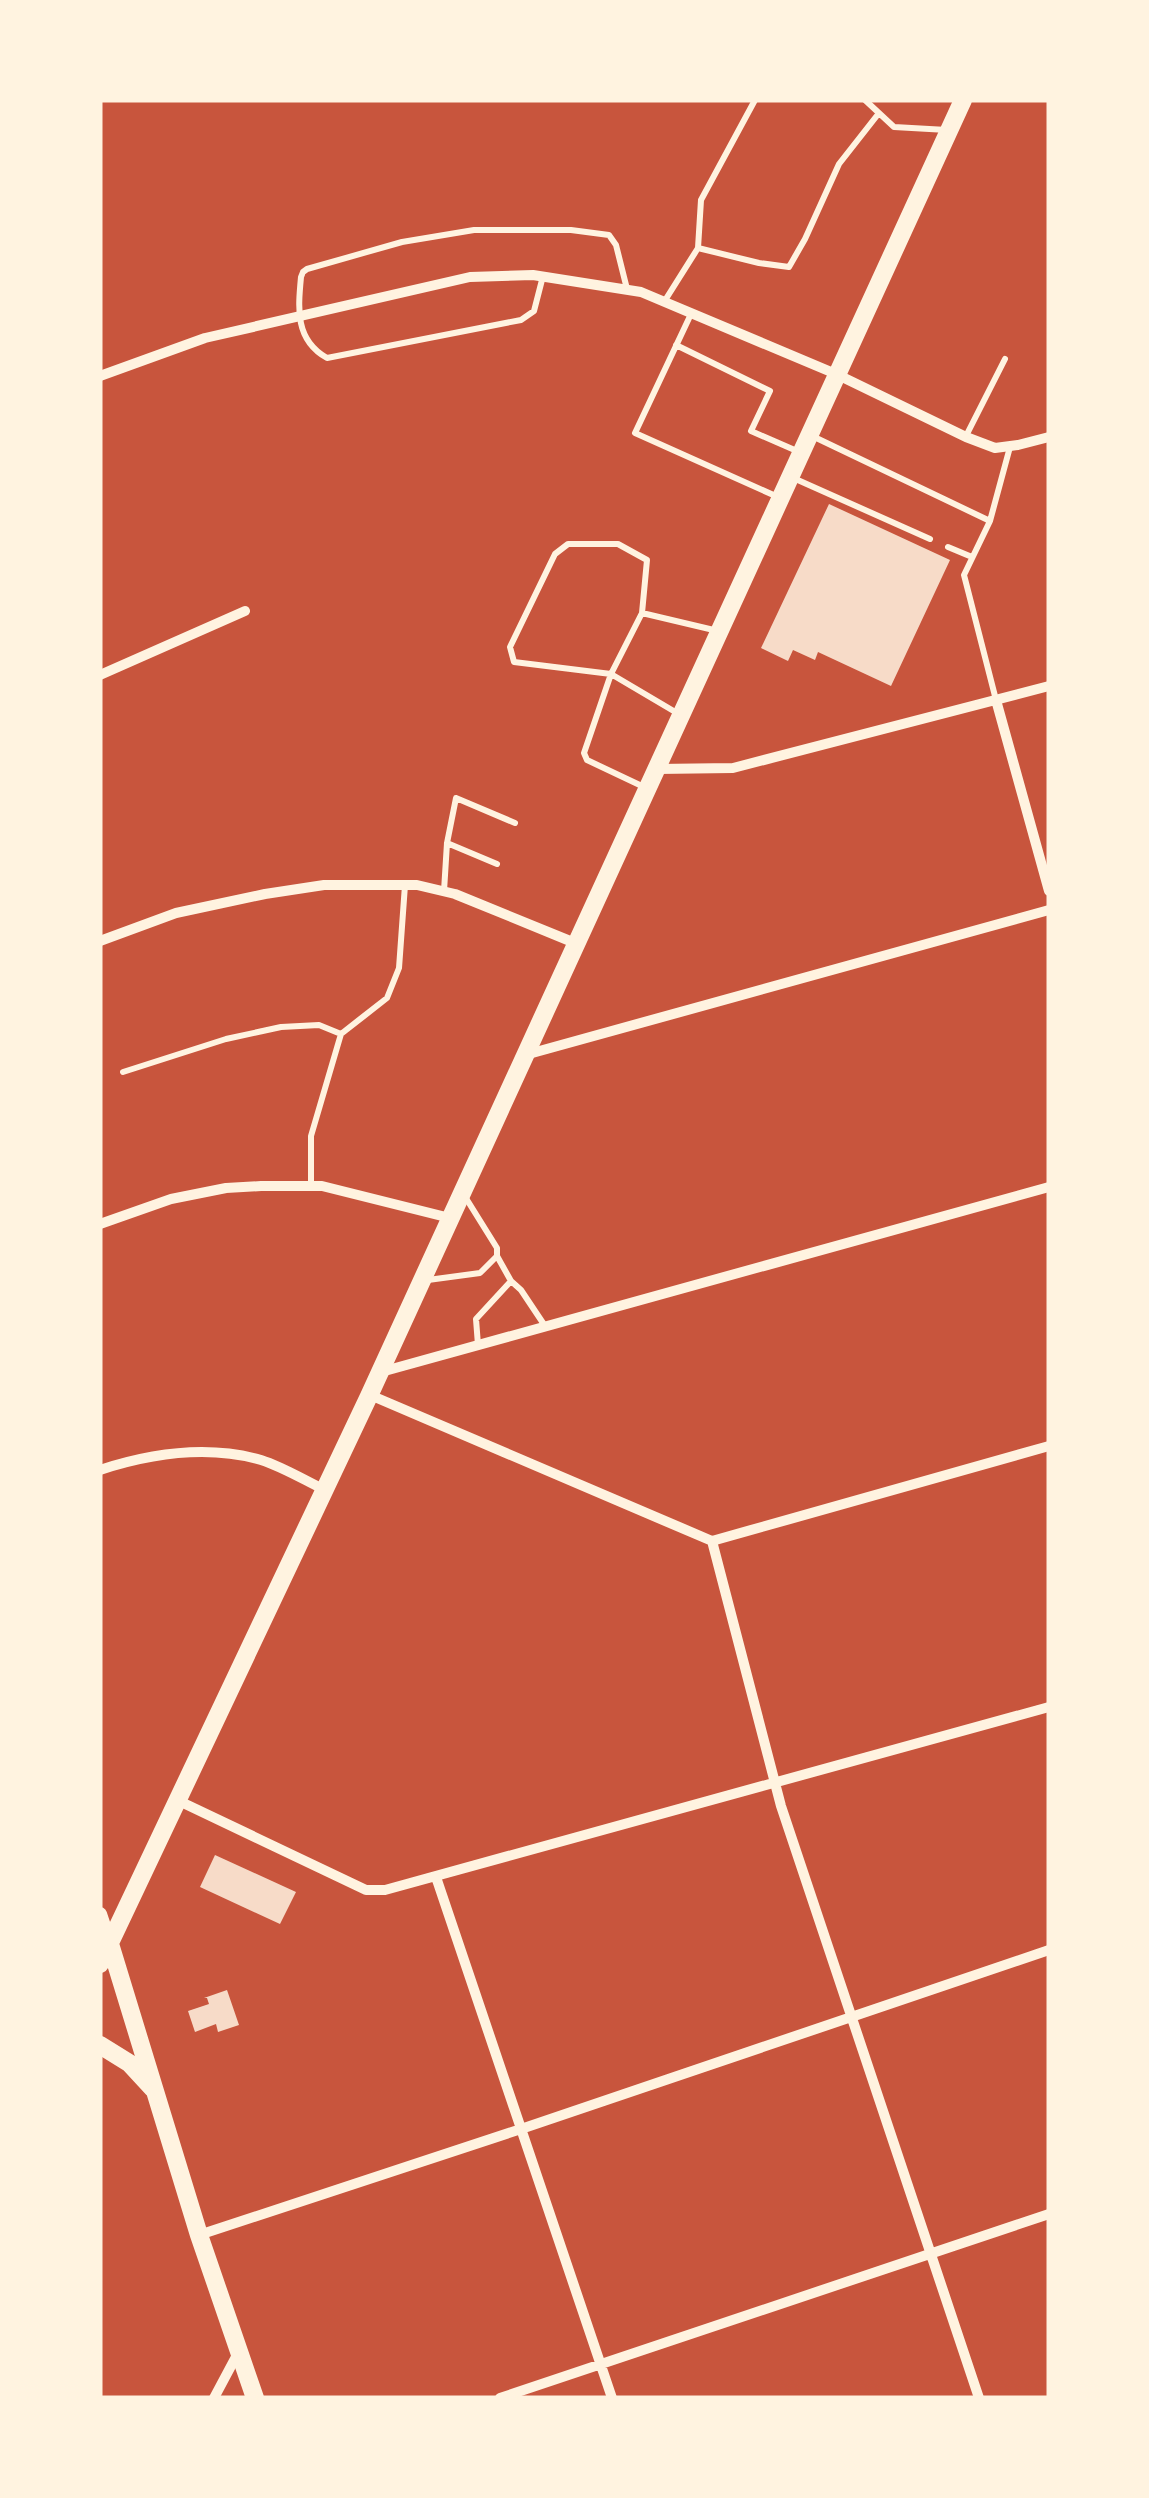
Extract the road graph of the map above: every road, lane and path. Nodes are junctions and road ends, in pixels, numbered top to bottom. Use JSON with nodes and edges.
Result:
{"nodes":[{"id":1,"x":755,"y":100,"type":"edge"},
{"id":2,"x":864,"y":100,"type":"edge"},
{"id":3,"x":963,"y":100,"type":"edge"},
{"id":4,"x":879,"y":113,"type":"junction"},
{"id":5,"x":949,"y":130,"type":"junction"},
{"id":6,"x":698,"y":248,"type":"junction"},
{"id":7,"x":543,"y":276,"type":"junction"},
{"id":8,"x":627,"y":290,"type":"junction"},
{"id":9,"x":664,"y":302,"type":"junction"},
{"id":10,"x":692,"y":313,"type":"junction"},
{"id":11,"x":298,"y":317,"type":"junction"},
{"id":12,"x":676,"y":345,"type":"junction"},
{"id":13,"x":1005,"y":359,"type":"dead end"},
{"id":14,"x":836,"y":374,"type":"junction"},
{"id":15,"x":100,"y":376,"type":"edge"},
{"id":16,"x":808,"y":434,"type":"junction"},
{"id":17,"x":966,"y":437,"type":"junction"},
{"id":18,"x":1049,"y":437,"type":"edge"},
{"id":19,"x":1010,"y":446,"type":"junction"},
{"id":20,"x":800,"y":453,"type":"junction"},
{"id":21,"x":789,"y":476,"type":"junction"},
{"id":22,"x":780,"y":498,"type":"junction"},
{"id":23,"x":990,"y":521,"type":"junction"},
{"id":24,"x":930,"y":539,"type":"dead end"},
{"id":25,"x":948,"y":547,"type":"dead end"},
{"id":26,"x":972,"y":557,"type":"junction"},
{"id":27,"x":245,"y":610,"type":"dead end"},
{"id":28,"x":642,"y":614,"type":"junction"},
{"id":29,"x":719,"y":631,"type":"junction"},
{"id":30,"x":100,"y":674,"type":"edge"},
{"id":31,"x":611,"y":674,"type":"junction"},
{"id":32,"x":1049,"y":686,"type":"edge"},
{"id":33,"x":996,"y":700,"type":"junction"},
{"id":34,"x":680,"y":715,"type":"junction"},
{"id":35,"x":656,"y":769,"type":"junction"},
{"id":36,"x":647,"y":788,"type":"junction"},
{"id":37,"x":515,"y":823,"type":"dead end"},
{"id":38,"x":447,"y":843,"type":"junction"},
{"id":39,"x":497,"y":864,"type":"dead end"},
{"id":40,"x":405,"y":885,"type":"junction"},
{"id":41,"x":444,"y":891,"type":"junction"},
{"id":42,"x":1049,"y":892,"type":"edge"},
{"id":43,"x":1049,"y":910,"type":"edge"},
{"id":44,"x":100,"y":941,"type":"edge"},
{"id":45,"x":575,"y":944,"type":"junction"},
{"id":46,"x":341,"y":1034,"type":"junction"},
{"id":47,"x":524,"y":1055,"type":"junction"},
{"id":48,"x":122,"y":1072,"type":"dead end"},
{"id":49,"x":311,"y":1186,"type":"junction"},
{"id":50,"x":1049,"y":1187,"type":"edge"},
{"id":51,"x":462,"y":1191,"type":"junction"},
{"id":52,"x":450,"y":1218,"type":"junction"},
{"id":53,"x":100,"y":1224,"type":"edge"},
{"id":54,"x":497,"y":1256,"type":"junction"},
{"id":55,"x":422,"y":1281,"type":"junction"},
{"id":56,"x":511,"y":1281,"type":"junction"},
{"id":57,"x":545,"y":1327,"type":"junction"},
{"id":58,"x":478,"y":1345,"type":"junction"},
{"id":59,"x":380,"y":1372,"type":"junction"},
{"id":60,"x":370,"y":1395,"type":"junction"},
{"id":61,"x":1049,"y":1446,"type":"edge"},
{"id":62,"x":100,"y":1470,"type":"edge"},
{"id":63,"x":325,"y":1490,"type":"junction"},
{"id":64,"x":712,"y":1542,"type":"junction"},
{"id":65,"x":1049,"y":1707,"type":"edge"},
{"id":66,"x":775,"y":1782,"type":"junction"},
{"id":67,"x":179,"y":1800,"type":"junction"},
{"id":68,"x":436,"y":1876,"type":"junction"},
{"id":69,"x":100,"y":1914,"type":"edge"},
{"id":70,"x":110,"y":1944,"type":"junction"},
{"id":71,"x":1049,"y":1950,"type":"edge"},
{"id":72,"x":100,"y":1964,"type":"edge"},
{"id":73,"x":853,"y":2016,"type":"junction"},
{"id":74,"x":100,"y":2046,"type":"edge"},
{"id":75,"x":157,"y":2093,"type":"junction"},
{"id":76,"x":521,"y":2129,"type":"junction"},
{"id":77,"x":1049,"y":2214,"type":"edge"},
{"id":78,"x":200,"y":2235,"type":"junction"},
{"id":79,"x":931,"y":2254,"type":"junction"},
{"id":80,"x":238,"y":2352,"type":"junction"},
{"id":81,"x":600,"y":2364,"type":"junction"},
{"id":82,"x":214,"y":2398,"type":"edge"},
{"id":83,"x":255,"y":2398,"type":"edge"},
{"id":84,"x":500,"y":2398,"type":"edge"},
{"id":85,"x":612,"y":2398,"type":"edge"},
{"id":86,"x":978,"y":2398,"type":"edge"}],
"edges":[{"from":1,"to":6,"type":"lane"},
{"from":2,"to":4,"type":"lane"},
{"from":3,"to":5,"type":"main road"},
{"from":4,"to":5,"type":"lane"},
{"from":4,"to":6,"type":"lane"},
{"from":5,"to":14,"type":"main road"},
{"from":6,"to":9,"type":"lane"},
{"from":7,"to":8,"type":"street"},
{"from":7,"to":11,"type":"street"},
{"from":7,"to":11,"type":"lane"},
{"from":8,"to":9,"type":"street"},
{"from":8,"to":11,"type":"lane"},
{"from":9,"to":10,"type":"street"},
{"from":10,"to":12,"type":"lane"},
{"from":10,"to":14,"type":"street"},
{"from":11,"to":15,"type":"street"},
{"from":12,"to":20,"type":"lane"},
{"from":12,"to":22,"type":"lane"},
{"from":13,"to":17,"type":"lane"},
{"from":14,"to":16,"type":"main road"},
{"from":14,"to":17,"type":"street"},
{"from":16,"to":20,"type":"main road"},
{"from":16,"to":23,"type":"lane"},
{"from":17,"to":19,"type":"street"},
{"from":18,"to":19,"type":"street"},
{"from":19,"to":23,"type":"lane"},
{"from":20,"to":21,"type":"main road"},
{"from":21,"to":22,"type":"main road"},
{"from":21,"to":24,"type":"lane"},
{"from":22,"to":29,"type":"main road"},
{"from":23,"to":26,"type":"lane"},
{"from":25,"to":26,"type":"lane"},
{"from":26,"to":33,"type":"lane"},
{"from":27,"to":30,"type":"street"},
{"from":28,"to":29,"type":"lane"},
{"from":28,"to":31,"type":"lane"},
{"from":28,"to":31,"type":"lane"},
{"from":29,"to":34,"type":"main road"},
{"from":31,"to":34,"type":"lane"},
{"from":31,"to":36,"type":"lane"},
{"from":32,"to":33,"type":"street"},
{"from":33,"to":35,"type":"street"},
{"from":33,"to":42,"type":"street"},
{"from":34,"to":35,"type":"main road"},
{"from":35,"to":36,"type":"main road"},
{"from":36,"to":45,"type":"main road"},
{"from":37,"to":38,"type":"lane"},
{"from":38,"to":39,"type":"lane"},
{"from":38,"to":41,"type":"lane"},
{"from":40,"to":41,"type":"street"},
{"from":40,"to":44,"type":"street"},
{"from":40,"to":46,"type":"lane"},
{"from":41,"to":45,"type":"street"},
{"from":43,"to":47,"type":"street"},
{"from":45,"to":47,"type":"main road"},
{"from":46,"to":48,"type":"lane"},
{"from":46,"to":49,"type":"lane"},
{"from":47,"to":51,"type":"main road"},
{"from":49,"to":52,"type":"street"},
{"from":49,"to":53,"type":"street"},
{"from":50,"to":57,"type":"street"},
{"from":51,"to":52,"type":"main road"},
{"from":51,"to":54,"type":"lane"},
{"from":52,"to":55,"type":"main road"},
{"from":54,"to":55,"type":"lane"},
{"from":54,"to":56,"type":"lane"},
{"from":55,"to":59,"type":"main road"},
{"from":56,"to":57,"type":"lane"},
{"from":56,"to":58,"type":"lane"},
{"from":57,"to":58,"type":"street"},
{"from":58,"to":59,"type":"street"},
{"from":59,"to":60,"type":"main road"},
{"from":60,"to":63,"type":"main road"},
{"from":60,"to":64,"type":"street"},
{"from":61,"to":64,"type":"street"},
{"from":62,"to":63,"type":"street"},
{"from":63,"to":67,"type":"main road"},
{"from":64,"to":66,"type":"street"},
{"from":65,"to":66,"type":"street"},
{"from":66,"to":68,"type":"street"},
{"from":66,"to":73,"type":"street"},
{"from":67,"to":68,"type":"street"},
{"from":67,"to":70,"type":"main road"},
{"from":68,"to":76,"type":"street"},
{"from":69,"to":70,"type":"street"},
{"from":70,"to":72,"type":"main road"},
{"from":70,"to":75,"type":"main road"},
{"from":71,"to":73,"type":"street"},
{"from":73,"to":76,"type":"street"},
{"from":73,"to":79,"type":"street"},
{"from":74,"to":75,"type":"main road"},
{"from":75,"to":78,"type":"main road"},
{"from":76,"to":78,"type":"street"},
{"from":76,"to":81,"type":"street"},
{"from":77,"to":79,"type":"street"},
{"from":78,"to":80,"type":"main road"},
{"from":79,"to":81,"type":"street"},
{"from":79,"to":86,"type":"street"},
{"from":80,"to":82,"type":"street"},
{"from":80,"to":83,"type":"main road"},
{"from":81,"to":84,"type":"street"},
{"from":81,"to":85,"type":"street"}]}
